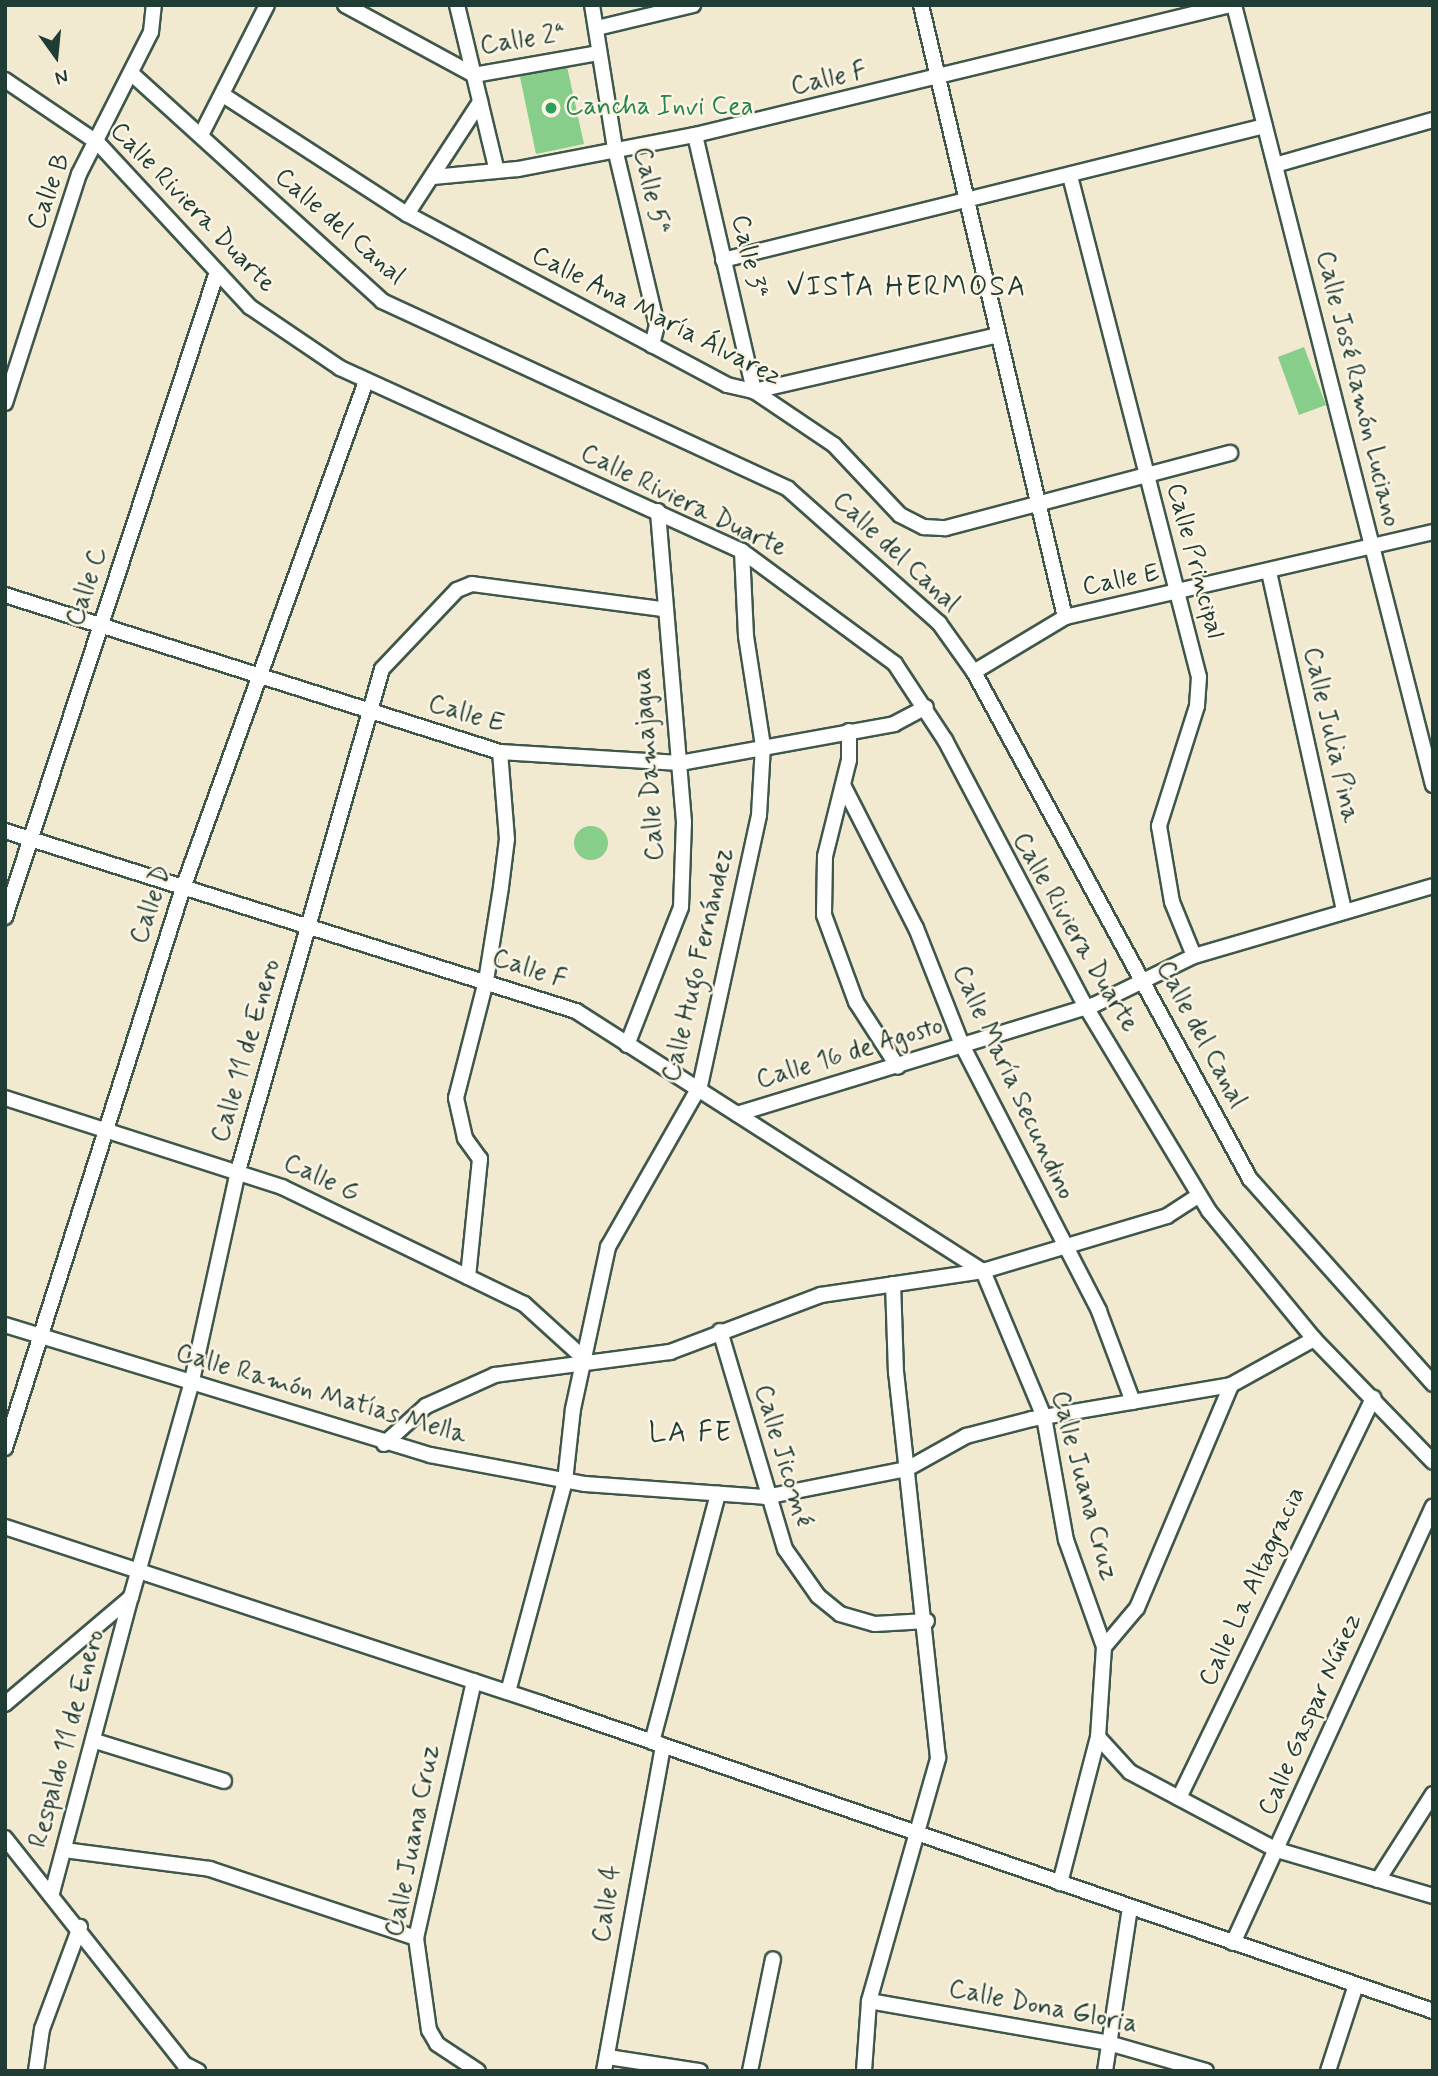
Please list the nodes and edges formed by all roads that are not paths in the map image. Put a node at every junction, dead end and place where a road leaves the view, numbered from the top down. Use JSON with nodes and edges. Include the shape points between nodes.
{"nodes":[{"id":1,"x":154,"y":5,"type":"edge"},
{"id":2,"x":267,"y":5,"type":"edge"},
{"id":3,"x":345,"y":5,"type":"edge"},
{"id":4,"x":457,"y":5,"type":"edge"},
{"id":5,"x":592,"y":5,"type":"edge"},
{"id":6,"x":693,"y":5,"type":"edge"},
{"id":7,"x":921,"y":5,"type":"edge"},
{"id":8,"x":1232,"y":5,"type":"edge"},
{"id":9,"x":597,"y":28,"type":"junction"},
{"id":10,"x":599,"y":53,"type":"junction"},
{"id":11,"x":132,"y":74,"type":"junction"},
{"id":12,"x":474,"y":75,"type":"junction"},
{"id":13,"x":5,"y":80,"type":"edge"},
{"id":14,"x":941,"y":80,"type":"junction"},
{"id":15,"x":223,"y":95,"type":"junction"},
{"id":16,"x":480,"y":102,"type":"junction"},
{"id":17,"x":1433,"y":120,"type":"edge"},
{"id":18,"x":1265,"y":126,"type":"junction"},
{"id":19,"x":201,"y":135,"type":"junction"},
{"id":20,"x":695,"y":135,"type":"junction"},
{"id":21,"x":97,"y":143,"type":"junction"},
{"id":22,"x":615,"y":149,"type":"junction"},
{"id":23,"x":1275,"y":165,"type":"junction"},
{"id":24,"x":496,"y":168,"type":"junction"},
{"id":25,"x":1070,"y":176,"type":"junction"},
{"id":26,"x":433,"y":177,"type":"junction"},
{"id":27,"x":970,"y":201,"type":"junction"},
{"id":28,"x":407,"y":214,"type":"junction"},
{"id":29,"x":723,"y":260,"type":"junction"},
{"id":30,"x":217,"y":272,"type":"junction"},
{"id":31,"x":998,"y":335,"type":"junction"},
{"id":32,"x":652,"y":345,"type":"junction"},
{"id":33,"x":365,"y":384,"type":"junction"},
{"id":34,"x":754,"y":391,"type":"junction"},
{"id":35,"x":5,"y":403,"type":"edge"},
{"id":36,"x":1230,"y":453,"type":"dead end"},
{"id":37,"x":1145,"y":475,"type":"junction"},
{"id":38,"x":1036,"y":500,"type":"junction"},
{"id":39,"x":658,"y":511,"type":"junction"},
{"id":40,"x":1433,"y":532,"type":"edge"},
{"id":41,"x":742,"y":551,"type":"junction"},
{"id":42,"x":1372,"y":551,"type":"junction"},
{"id":43,"x":1269,"y":572,"type":"junction"},
{"id":44,"x":1180,"y":594,"type":"junction"},
{"id":45,"x":5,"y":595,"type":"edge"},
{"id":46,"x":663,"y":609,"type":"junction"},
{"id":47,"x":1065,"y":617,"type":"junction"},
{"id":48,"x":101,"y":626,"type":"junction"},
{"id":49,"x":256,"y":672,"type":"junction"},
{"id":50,"x":974,"y":672,"type":"junction"},
{"id":51,"x":926,"y":707,"type":"junction"},
{"id":52,"x":373,"y":713,"type":"junction"},
{"id":53,"x":849,"y":731,"type":"junction"},
{"id":54,"x":763,"y":746,"type":"junction"},
{"id":55,"x":500,"y":752,"type":"junction"},
{"id":56,"x":1428,"y":754,"type":"edge"},
{"id":57,"x":680,"y":763,"type":"junction"},
{"id":58,"x":843,"y":785,"type":"junction"},
{"id":59,"x":1433,"y":785,"type":"edge"},
{"id":60,"x":5,"y":831,"type":"edge"},
{"id":61,"x":31,"y":839,"type":"junction"},
{"id":62,"x":1433,"y":886,"type":"edge"},
{"id":63,"x":183,"y":888,"type":"junction"},
{"id":64,"x":1344,"y":910,"type":"junction"},
{"id":65,"x":5,"y":917,"type":"edge"},
{"id":66,"x":309,"y":926,"type":"junction"},
{"id":67,"x":1194,"y":956,"type":"junction"},
{"id":68,"x":486,"y":981,"type":"junction"},
{"id":69,"x":1139,"y":982,"type":"junction"},
{"id":70,"x":1090,"y":1006,"type":"junction"},
{"id":71,"x":627,"y":1045,"type":"junction"},
{"id":72,"x":962,"y":1045,"type":"junction"},
{"id":73,"x":898,"y":1067,"type":"junction"},
{"id":74,"x":700,"y":1086,"type":"junction"},
{"id":75,"x":5,"y":1098,"type":"edge"},
{"id":76,"x":737,"y":1114,"type":"junction"},
{"id":77,"x":105,"y":1129,"type":"junction"},
{"id":78,"x":238,"y":1171,"type":"junction"},
{"id":79,"x":1199,"y":1195,"type":"junction"},
{"id":80,"x":1060,"y":1247,"type":"junction"},
{"id":81,"x":983,"y":1271,"type":"junction"},
{"id":82,"x":468,"y":1277,"type":"junction"},
{"id":83,"x":893,"y":1284,"type":"junction"},
{"id":84,"x":5,"y":1325,"type":"edge"},
{"id":85,"x":720,"y":1331,"type":"junction"},
{"id":86,"x":38,"y":1336,"type":"junction"},
{"id":87,"x":1314,"y":1339,"type":"junction"},
{"id":88,"x":588,"y":1362,"type":"junction"},
{"id":89,"x":1433,"y":1384,"type":"edge"},
{"id":90,"x":191,"y":1385,"type":"junction"},
{"id":91,"x":1231,"y":1385,"type":"junction"},
{"id":92,"x":1373,"y":1398,"type":"junction"},
{"id":93,"x":1133,"y":1402,"type":"junction"},
{"id":94,"x":1044,"y":1417,"type":"junction"},
{"id":95,"x":384,"y":1444,"type":"junction"},
{"id":96,"x":5,"y":1448,"type":"edge"},
{"id":97,"x":1433,"y":1462,"type":"edge"},
{"id":98,"x":906,"y":1469,"type":"junction"},
{"id":99,"x":565,"y":1481,"type":"junction"},
{"id":100,"x":718,"y":1494,"type":"junction"},
{"id":101,"x":765,"y":1497,"type":"junction"},
{"id":102,"x":1433,"y":1507,"type":"edge"},
{"id":103,"x":5,"y":1527,"type":"edge"},
{"id":104,"x":138,"y":1571,"type":"junction"},
{"id":105,"x":131,"y":1597,"type":"junction"},
{"id":106,"x":927,"y":1621,"type":"junction"},
{"id":107,"x":1104,"y":1647,"type":"junction"},
{"id":108,"x":474,"y":1681,"type":"junction"},
{"id":109,"x":508,"y":1692,"type":"junction"},
{"id":110,"x":5,"y":1704,"type":"edge"},
{"id":111,"x":1098,"y":1737,"type":"junction"},
{"id":112,"x":94,"y":1741,"type":"junction"},
{"id":113,"x":658,"y":1744,"type":"junction"},
{"id":114,"x":224,"y":1782,"type":"dead end"},
{"id":115,"x":1433,"y":1794,"type":"edge"},
{"id":116,"x":1179,"y":1798,"type":"junction"},
{"id":117,"x":917,"y":1833,"type":"junction"},
{"id":118,"x":5,"y":1838,"type":"edge"},
{"id":119,"x":64,"y":1850,"type":"junction"},
{"id":120,"x":1277,"y":1850,"type":"junction"},
{"id":121,"x":1378,"y":1880,"type":"junction"},
{"id":122,"x":1060,"y":1883,"type":"junction"},
{"id":123,"x":52,"y":1893,"type":"junction"},
{"id":124,"x":1433,"y":1896,"type":"edge"},
{"id":125,"x":1130,"y":1907,"type":"junction"},
{"id":126,"x":80,"y":1927,"type":"junction"},
{"id":127,"x":416,"y":1938,"type":"junction"},
{"id":128,"x":1233,"y":1943,"type":"junction"},
{"id":129,"x":774,"y":1959,"type":"dead end"},
{"id":130,"x":1356,"y":1985,"type":"junction"},
{"id":131,"x":869,"y":2001,"type":"junction"},
{"id":132,"x":1433,"y":2011,"type":"edge"},
{"id":133,"x":1105,"y":2042,"type":"junction"},
{"id":134,"x":606,"y":2064,"type":"edge"},
{"id":135,"x":180,"y":2067,"type":"edge"},
{"id":136,"x":36,"y":2071,"type":"edge"},
{"id":137,"x":198,"y":2071,"type":"edge"},
{"id":138,"x":478,"y":2071,"type":"edge"},
{"id":139,"x":700,"y":2071,"type":"edge"},
{"id":140,"x":750,"y":2071,"type":"edge"},
{"id":141,"x":864,"y":2071,"type":"edge"},
{"id":142,"x":1105,"y":2071,"type":"edge"},
{"id":143,"x":1206,"y":2071,"type":"edge"},
{"id":144,"x":1328,"y":2071,"type":"edge"}],
"edges":[{"from":1,"to":11,"type":"street","name":"Calle B","via":[[151,32]]},
{"from":2,"to":15,"type":"street"},
{"from":3,"to":12,"type":"street","name":"Calle 2ª"},
{"from":4,"to":12,"type":"street"},
{"from":5,"to":9,"type":"street","name":"Calle 5ª"},
{"from":6,"to":9,"type":"street"},
{"from":7,"to":14,"type":"street"},
{"from":8,"to":14,"type":"street","name":"Calle F"},
{"from":8,"to":18,"type":"street","name":"Calle José Ramón Luciano"},
{"from":9,"to":10,"type":"street","name":"Calle 5ª"},
{"from":10,"to":12,"type":"street","name":"Calle 2ª"},
{"from":10,"to":22,"type":"street","name":"Calle 5ª"},
{"from":11,"to":19,"type":"street","name":"Calle del Canal"},
{"from":11,"to":21,"type":"street","name":"Calle B"},
{"from":12,"to":16,"type":"street"},
{"from":13,"to":21,"type":"street","name":"Calle Riviera Duarte"},
{"from":14,"to":20,"type":"street","name":"Calle F"},
{"from":14,"to":27,"type":"street"},
{"from":15,"to":19,"type":"street"},
{"from":15,"to":28,"type":"street","name":"Calle Ana María Álvarez"},
{"from":16,"to":24,"type":"street"},
{"from":16,"to":26,"type":"street"},
{"from":17,"to":23,"type":"street"},
{"from":18,"to":23,"type":"street","name":"Calle José Ramón Luciano"},
{"from":18,"to":25,"type":"street"},
{"from":19,"to":50,"type":"street","name":"Calle del Canal","via":[[382,301],[788,489],[939,623]]},
{"from":20,"to":22,"type":"street","name":"Calle F"},
{"from":20,"to":29,"type":"street","name":"Calle 3ª"},
{"from":21,"to":30,"type":"street","name":"Calle Riviera Duarte"},
{"from":21,"to":35,"type":"street","name":"Calle B","via":[[79,174]]},
{"from":22,"to":24,"type":"street","name":"Calle F"},
{"from":22,"to":32,"type":"street","name":"Calle 5ª","via":[[657,324]]},
{"from":23,"to":42,"type":"street","name":"Calle José Ramón Luciano"},
{"from":24,"to":26,"type":"street","name":"Calle F"},
{"from":25,"to":27,"type":"street"},
{"from":25,"to":37,"type":"street","name":"Calle Principal"},
{"from":26,"to":28,"type":"street"},
{"from":27,"to":29,"type":"street"},
{"from":27,"to":31,"type":"street"},
{"from":28,"to":32,"type":"street","name":"Calle Ana María Álvarez"},
{"from":29,"to":34,"type":"street","name":"Calle 3ª"},
{"from":30,"to":33,"type":"street","name":"Calle Riviera Duarte","via":[[250,307]]},
{"from":30,"to":48,"type":"street","name":"Calle C"},
{"from":31,"to":34,"type":"street"},
{"from":31,"to":38,"type":"street"},
{"from":32,"to":34,"type":"street","name":"Calle Ana María Álvarez","via":[[727,385]]},
{"from":33,"to":39,"type":"street","name":"Calle Riviera Duarte"},
{"from":33,"to":49,"type":"street","name":"Calle D"},
{"from":34,"to":38,"type":"street","name":"Calle Ana María Álvarez","via":[[834,445],[900,515],[924,527],[946,528]]},
{"from":36,"to":37,"type":"street","name":"Calle Ana María Álvarez"},
{"from":37,"to":38,"type":"street","name":"Calle Ana María Álvarez"},
{"from":37,"to":44,"type":"street","name":"Calle Principal"},
{"from":38,"to":47,"type":"street"},
{"from":39,"to":41,"type":"street","name":"Calle Riviera Duarte"},
{"from":39,"to":46,"type":"street","name":"Calle Damajagua"},
{"from":40,"to":42,"type":"street","name":"Calle E"},
{"from":41,"to":51,"type":"street","name":"Calle Riviera Duarte","via":[[876,648]]},
{"from":41,"to":54,"type":"street","name":"Calle Hugo Fernández","via":[[746,636]]},
{"from":42,"to":43,"type":"street","name":"Calle E"},
{"from":42,"to":56,"type":"street","name":"Calle José Ramón Luciano"},
{"from":43,"to":44,"type":"street","name":"Calle E"},
{"from":43,"to":64,"type":"street","name":"Calle Julia Pina"},
{"from":44,"to":47,"type":"street","name":"Calle E"},
{"from":44,"to":67,"type":"street","name":"Calle Principal","via":[[1199,677],[1197,706],[1159,825],[1172,901]]},
{"from":45,"to":48,"type":"street","name":"Calle E"},
{"from":46,"to":52,"type":"street","name":"Calle 11 de Enero","via":[[471,584],[457,590],[382,668]]},
{"from":46,"to":57,"type":"street","name":"Calle Damajagua"},
{"from":47,"to":50,"type":"street","name":"Calle E"},
{"from":48,"to":49,"type":"street","name":"Calle E"},
{"from":48,"to":61,"type":"street","name":"Calle C"},
{"from":49,"to":52,"type":"street","name":"Calle E"},
{"from":49,"to":63,"type":"street","name":"Calle D"},
{"from":50,"to":69,"type":"street","name":"Calle del Canal"},
{"from":51,"to":53,"type":"street","name":"Calle E","via":[[894,724]]},
{"from":51,"to":70,"type":"street","name":"Calle Riviera Duarte"},
{"from":52,"to":55,"type":"street","name":"Calle E"},
{"from":52,"to":66,"type":"street","name":"Calle 11 de Enero"},
{"from":53,"to":54,"type":"street","name":"Calle E"},
{"from":53,"to":58,"type":"street"},
{"from":54,"to":57,"type":"street","name":"Calle E"},
{"from":54,"to":74,"type":"street","name":"Calle Hugo Fernández","via":[[759,815]]},
{"from":55,"to":57,"type":"street","name":"Calle E"},
{"from":55,"to":68,"type":"street","via":[[507,839]]},
{"from":56,"to":59,"type":"street","name":"Calle José Ramón Luciano"},
{"from":57,"to":71,"type":"street","name":"Calle Damajagua","via":[[681,907]]},
{"from":58,"to":72,"type":"street","name":"Calle María Secundino","via":[[916,929]]},
{"from":58,"to":73,"type":"street","via":[[825,856],[824,915],[856,1002]]},
{"from":60,"to":61,"type":"street","name":"Calle F"},
{"from":61,"to":63,"type":"street","name":"Calle F"},
{"from":61,"to":65,"type":"street","name":"Calle C"},
{"from":62,"to":64,"type":"street","name":"Calle 16 de Agosto"},
{"from":63,"to":66,"type":"street","name":"Calle F"},
{"from":63,"to":77,"type":"street","name":"Calle D"},
{"from":64,"to":67,"type":"street","name":"Calle 16 de Agosto"},
{"from":66,"to":68,"type":"street","name":"Calle F"},
{"from":66,"to":78,"type":"street","name":"Calle 11 de Enero"},
{"from":67,"to":69,"type":"street","name":"Calle 16 de Agosto"},
{"from":68,"to":71,"type":"street","name":"Calle F","via":[[576,1011]]},
{"from":68,"to":82,"type":"street","via":[[456,1098],[465,1138],[480,1158]]},
{"from":69,"to":70,"type":"street","name":"Calle 16 de Agosto"},
{"from":69,"to":89,"type":"street","name":"Calle del Canal","via":[[1250,1179]]},
{"from":70,"to":72,"type":"street","name":"Calle 16 de Agosto"},
{"from":70,"to":79,"type":"street","name":"Calle Riviera Duarte"},
{"from":71,"to":74,"type":"street","name":"Calle F"},
{"from":72,"to":73,"type":"street","name":"Calle 16 de Agosto"},
{"from":72,"to":80,"type":"street","name":"Calle María Secundino"},
{"from":73,"to":76,"type":"street","name":"Calle 16 de Agosto"},
{"from":74,"to":76,"type":"street","name":"Calle F"},
{"from":74,"to":88,"type":"street","name":"Calle Hugo Fernández","via":[[608,1247]]},
{"from":75,"to":77,"type":"street","name":"Calle G"},
{"from":76,"to":81,"type":"street","name":"Calle F"},
{"from":77,"to":78,"type":"street","name":"Calle G"},
{"from":77,"to":86,"type":"street","name":"Calle D"},
{"from":78,"to":82,"type":"street","name":"Calle G"},
{"from":78,"to":90,"type":"street","name":"Calle 11 de Enero"},
{"from":79,"to":80,"type":"street","via":[[1167,1216]]},
{"from":79,"to":87,"type":"street","name":"Calle Riviera Duarte"},
{"from":80,"to":81,"type":"street"},
{"from":80,"to":93,"type":"street","name":"Calle María Secundino","via":[[1099,1311]]},
{"from":81,"to":83,"type":"street"},
{"from":81,"to":94,"type":"street","name":"Calle Juana Cruz"},
{"from":82,"to":88,"type":"street","name":"Calle G","via":[[524,1304]]},
{"from":83,"to":85,"type":"street","via":[[821,1295]]},
{"from":83,"to":98,"type":"street"},
{"from":84,"to":86,"type":"street","name":"Calle Ramón Matías Mella"},
{"from":85,"to":88,"type":"street","via":[[670,1352]]},
{"from":85,"to":101,"type":"street","name":"Calle Jicomé"},
{"from":86,"to":90,"type":"street","name":"Calle Ramón Matías Mella"},
{"from":86,"to":96,"type":"street","name":"Calle D"},
{"from":87,"to":91,"type":"street","name":"Calle Ramón Matías Mella"},
{"from":87,"to":92,"type":"street","name":"Calle Riviera Duarte"},
{"from":88,"to":95,"type":"street","via":[[495,1375],[426,1406]]},
{"from":88,"to":99,"type":"street","name":"Calle Hugo Fernández","via":[[573,1409]]},
{"from":90,"to":95,"type":"street","name":"Calle Ramón Matías Mella"},
{"from":90,"to":104,"type":"street","name":"Calle 11 de Enero"},
{"from":91,"to":93,"type":"street","name":"Calle Ramón Matías Mella"},
{"from":91,"to":107,"type":"street","via":[[1137,1608]]},
{"from":92,"to":97,"type":"street","name":"Calle Riviera Duarte"},
{"from":92,"to":116,"type":"street","name":"Calle La Altagracia"},
{"from":93,"to":94,"type":"street","name":"Calle Ramón Matías Mella"},
{"from":94,"to":98,"type":"street","name":"Calle Ramón Matías Mella","via":[[966,1436]]},
{"from":94,"to":107,"type":"street","name":"Calle Juana Cruz","via":[[1066,1540]]},
{"from":95,"to":99,"type":"street","name":"Calle Ramón Matías Mella"},
{"from":98,"to":101,"type":"street","name":"Calle Ramón Matías Mella"},
{"from":98,"to":106,"type":"street"},
{"from":99,"to":100,"type":"street","name":"Calle Ramón Matías Mella"},
{"from":99,"to":109,"type":"street","name":"Calle Hugo Fernández"},
{"from":100,"to":101,"type":"street","name":"Calle Ramón Matías Mella"},
{"from":100,"to":113,"type":"street","name":"Calle 4"},
{"from":101,"to":106,"type":"street","name":"Calle Jicomé","via":[[785,1549],[818,1596],[840,1614],[875,1624]]},
{"from":102,"to":120,"type":"street","name":"Calle Gaspar Núñez"},
{"from":103,"to":104,"type":"street"},
{"from":104,"to":105,"type":"street","name":"Calle 11 de Enero"},
{"from":104,"to":108,"type":"street"},
{"from":105,"to":110,"type":"street"},
{"from":105,"to":112,"type":"street","name":"Respaldo 11 de Enero"},
{"from":106,"to":117,"type":"street","via":[[938,1758]]},
{"from":107,"to":111,"type":"street","name":"Calle Juana Cruz"},
{"from":108,"to":109,"type":"street"},
{"from":108,"to":127,"type":"street","name":"Calle Juana Cruz"},
{"from":109,"to":113,"type":"street"},
{"from":111,"to":116,"type":"street","via":[[1130,1772]]},
{"from":111,"to":122,"type":"street","name":"Calle Juana Cruz"},
{"from":112,"to":114,"type":"street"},
{"from":112,"to":119,"type":"street","name":"Respaldo 11 de Enero"},
{"from":113,"to":117,"type":"street"},
{"from":113,"to":134,"type":"street","name":"Calle 4"},
{"from":115,"to":121,"type":"street"},
{"from":116,"to":120,"type":"street"},
{"from":117,"to":122,"type":"street"},
{"from":117,"to":131,"type":"street"},
{"from":118,"to":123,"type":"street"},
{"from":119,"to":123,"type":"street","name":"Respaldo 11 de Enero"},
{"from":119,"to":127,"type":"street","via":[[210,1869]]},
{"from":120,"to":121,"type":"street"},
{"from":120,"to":128,"type":"street","name":"Calle Gaspar Núñez"},
{"from":121,"to":124,"type":"street"},
{"from":122,"to":125,"type":"street"},
{"from":123,"to":126,"type":"street"},
{"from":125,"to":128,"type":"street"},
{"from":125,"to":133,"type":"street"},
{"from":126,"to":135,"type":"street"},
{"from":126,"to":136,"type":"street","via":[[42,2029]]},
{"from":127,"to":138,"type":"street","name":"Calle Juana Cruz","via":[[429,2030],[437,2044]]},
{"from":128,"to":130,"type":"street"},
{"from":129,"to":140,"type":"street"},
{"from":130,"to":132,"type":"street"},
{"from":130,"to":144,"type":"street"},
{"from":131,"to":133,"type":"street","name":"Calle Dona Gloria"},
{"from":131,"to":141,"type":"street"},
{"from":133,"to":142,"type":"street"},
{"from":133,"to":143,"type":"street","name":"Calle Dona Gloria"},
{"from":134,"to":139,"type":"street"},
{"from":135,"to":137,"type":"street"}]}
